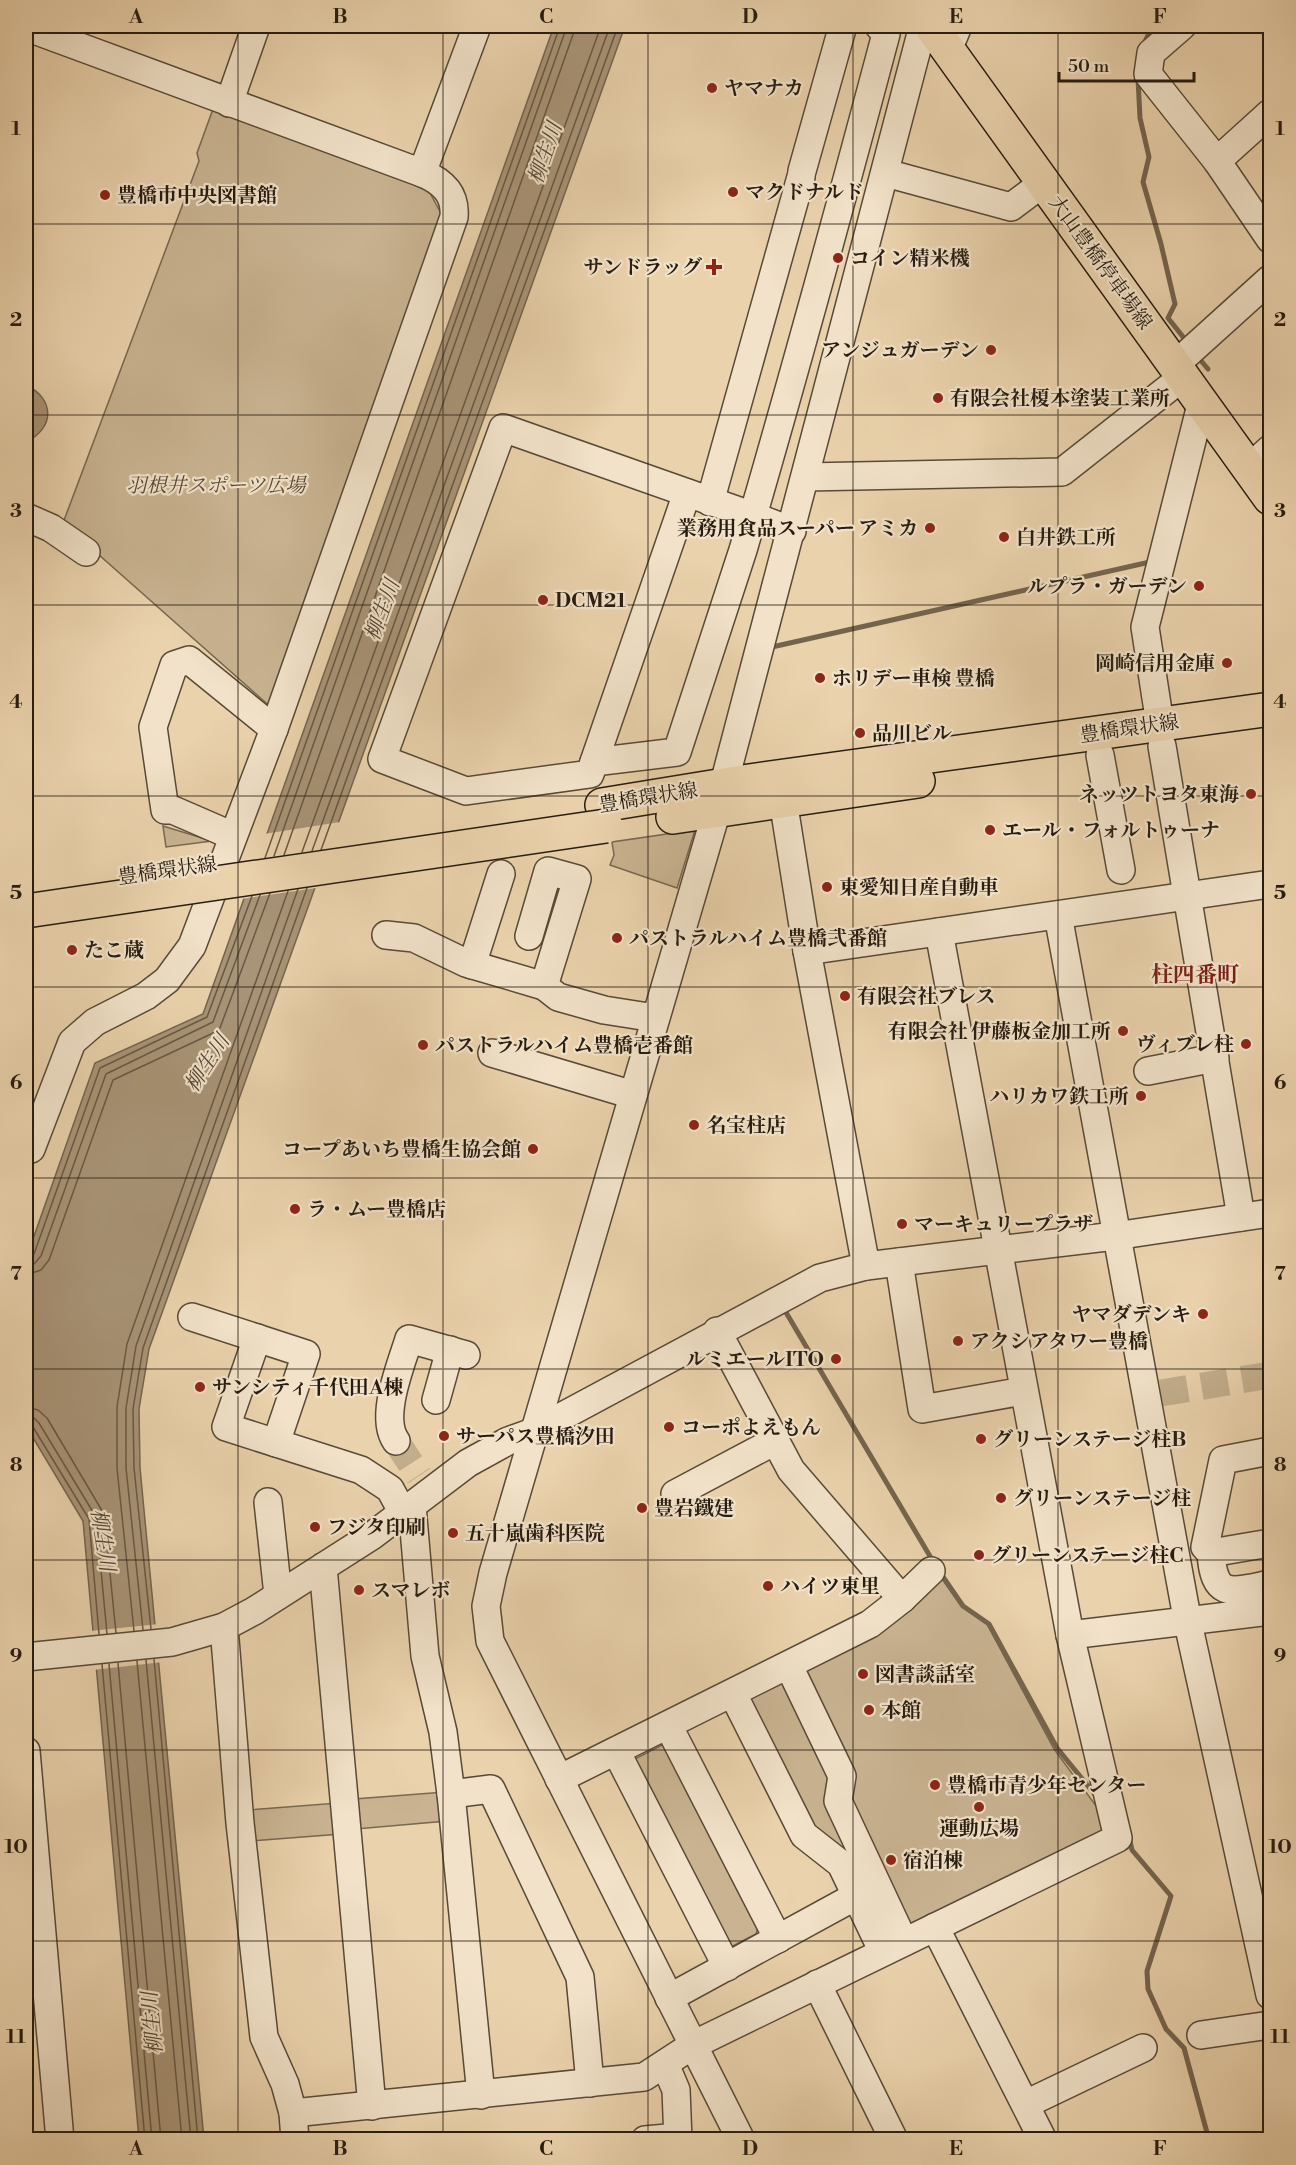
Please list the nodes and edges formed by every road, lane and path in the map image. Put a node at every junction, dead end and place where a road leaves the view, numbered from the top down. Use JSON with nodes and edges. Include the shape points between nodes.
{"nodes":[{"id":1,"x":256,"y":26,"type":"edge"},
{"id":2,"x":477,"y":26,"type":"edge"},
{"id":3,"x":879,"y":26,"type":"edge"},
{"id":4,"x":923,"y":26,"type":"edge"},
{"id":5,"x":1182,"y":26,"type":"edge"},
{"id":6,"x":26,"y":27,"type":"edge"},
{"id":7,"x":842,"y":29,"type":"dead end"},
{"id":8,"x":946,"y":34,"type":"edge"},
{"id":9,"x":229,"y":103,"type":"junction"},
{"id":10,"x":1270,"y":113,"type":"edge"},
{"id":11,"x":1217,"y":161,"type":"junction"},
{"id":12,"x":422,"y":173,"type":"junction"},
{"id":13,"x":886,"y":173,"type":"junction"},
{"id":14,"x":1043,"y":183,"type":"junction"},
{"id":15,"x":1270,"y":239,"type":"edge"},
{"id":16,"x":1270,"y":279,"type":"edge"},
{"id":17,"x":1188,"y":380,"type":"junction"},
{"id":18,"x":1260,"y":458,"type":"edge"},
{"id":19,"x":806,"y":477,"type":"junction"},
{"id":20,"x":699,"y":498,"type":"junction"},
{"id":21,"x":1270,"y":498,"type":"edge"},
{"id":22,"x":753,"y":516,"type":"junction"},
{"id":23,"x":26,"y":517,"type":"edge"},
{"id":24,"x":792,"y":531,"type":"junction"},
{"id":25,"x":86,"y":552,"type":"dead end"},
{"id":26,"x":1270,"y":709,"type":"edge"},
{"id":27,"x":274,"y":729,"type":"junction"},
{"id":28,"x":1270,"y":729,"type":"edge"},
{"id":29,"x":1161,"y":735,"type":"junction"},
{"id":30,"x":1100,"y":755,"type":"junction"},
{"id":31,"x":594,"y":762,"type":"junction"},
{"id":32,"x":720,"y":797,"type":"junction"},
{"id":33,"x":783,"y":800,"type":"junction"},
{"id":34,"x":604,"y":816,"type":"junction"},
{"id":35,"x":233,"y":836,"type":"junction"},
{"id":36,"x":1121,"y":870,"type":"dead end"},
{"id":37,"x":501,"y":874,"type":"dead end"},
{"id":38,"x":1270,"y":884,"type":"edge"},
{"id":39,"x":26,"y":891,"type":"edge"},
{"id":40,"x":1188,"y":897,"type":"junction"},
{"id":41,"x":26,"y":911,"type":"edge"},
{"id":42,"x":1058,"y":915,"type":"junction"},
{"id":43,"x":939,"y":932,"type":"junction"},
{"id":44,"x":386,"y":935,"type":"dead end"},
{"id":45,"x":529,"y":936,"type":"dead end"},
{"id":46,"x":807,"y":951,"type":"junction"},
{"id":47,"x":472,"y":965,"type":"junction"},
{"id":48,"x":544,"y":986,"type":"junction"},
{"id":49,"x":656,"y":1018,"type":"junction"},
{"id":50,"x":492,"y":1053,"type":"dead end"},
{"id":51,"x":1215,"y":1058,"type":"junction"},
{"id":52,"x":1148,"y":1071,"type":"dead end"},
{"id":53,"x":633,"y":1095,"type":"junction"},
{"id":54,"x":27,"y":1151,"type":"edge"},
{"id":55,"x":1270,"y":1213,"type":"edge"},
{"id":56,"x":1241,"y":1217,"type":"junction"},
{"id":57,"x":1115,"y":1236,"type":"junction"},
{"id":58,"x":998,"y":1251,"type":"junction"},
{"id":59,"x":899,"y":1262,"type":"junction"},
{"id":60,"x":866,"y":1266,"type":"junction"},
{"id":61,"x":192,"y":1317,"type":"dead end"},
{"id":62,"x":717,"y":1331,"type":"junction"},
{"id":63,"x":257,"y":1338,"type":"junction"},
{"id":64,"x":1023,"y":1391,"type":"junction"},
{"id":65,"x":435,"y":1400,"type":"dead end"},
{"id":66,"x":533,"y":1432,"type":"junction"},
{"id":67,"x":396,"y":1441,"type":"tunnel mouth"},
{"id":68,"x":776,"y":1441,"type":"junction"},
{"id":69,"x":276,"y":1443,"type":"junction"},
{"id":70,"x":1270,"y":1451,"type":"edge"},
{"id":71,"x":675,"y":1494,"type":"dead end"},
{"id":72,"x":416,"y":1497,"type":"junction"},
{"id":73,"x":268,"y":1502,"type":"dead end"},
{"id":74,"x":1270,"y":1543,"type":"edge"},
{"id":75,"x":1211,"y":1552,"type":"junction"},
{"id":76,"x":323,"y":1567,"type":"junction"},
{"id":77,"x":931,"y":1571,"type":"dead end"},
{"id":78,"x":1270,"y":1584,"type":"edge"},
{"id":79,"x":278,"y":1595,"type":"junction"},
{"id":80,"x":902,"y":1599,"type":"junction"},
{"id":81,"x":1270,"y":1611,"type":"edge"},
{"id":82,"x":1188,"y":1623,"type":"junction"},
{"id":83,"x":224,"y":1627,"type":"junction"},
{"id":84,"x":1070,"y":1635,"type":"junction"},
{"id":85,"x":26,"y":1658,"type":"edge"},
{"id":86,"x":789,"y":1666,"type":"junction"},
{"id":87,"x":734,"y":1694,"type":"junction"},
{"id":88,"x":668,"y":1725,"type":"junction"},
{"id":89,"x":26,"y":1751,"type":"edge"},
{"id":90,"x":616,"y":1751,"type":"junction"},
{"id":91,"x":559,"y":1779,"type":"junction"},
{"id":92,"x":451,"y":1794,"type":"junction"},
{"id":93,"x":856,"y":1896,"type":"junction"},
{"id":94,"x":935,"y":1927,"type":"junction"},
{"id":95,"x":778,"y":1939,"type":"junction"},
{"id":96,"x":894,"y":1947,"type":"junction"},
{"id":97,"x":727,"y":1967,"type":"junction"},
{"id":98,"x":35,"y":1968,"type":"edge"},
{"id":99,"x":817,"y":1984,"type":"junction"},
{"id":100,"x":1270,"y":1995,"type":"edge"},
{"id":101,"x":669,"y":1998,"type":"junction"},
{"id":102,"x":1270,"y":2025,"type":"edge"},
{"id":103,"x":1201,"y":2035,"type":"dead end"},
{"id":104,"x":693,"y":2045,"type":"junction"},
{"id":105,"x":1143,"y":2048,"type":"dead end"},
{"id":106,"x":665,"y":2064,"type":"junction"},
{"id":107,"x":590,"y":2083,"type":"junction"},
{"id":108,"x":481,"y":2095,"type":"junction"},
{"id":109,"x":1026,"y":2104,"type":"junction"},
{"id":110,"x":372,"y":2106,"type":"junction"},
{"id":111,"x":293,"y":2112,"type":"junction"},
{"id":112,"x":678,"y":2138,"type":"edge"},
{"id":113,"x":60,"y":2139,"type":"edge"},
{"id":114,"x":295,"y":2139,"type":"edge"},
{"id":115,"x":645,"y":2139,"type":"edge"},
{"id":116,"x":741,"y":2139,"type":"edge"},
{"id":117,"x":894,"y":2139,"type":"edge"},
{"id":118,"x":1043,"y":2139,"type":"edge"}],
"edges":[{"from":1,"to":9,"type":"street"},
{"from":2,"to":12,"type":"street"},
{"from":3,"to":22,"type":"street","via":[[886,34]]},
{"from":4,"to":13,"type":"street"},
{"from":5,"to":11,"type":"street","via":[[1151,53],[1148,74]]},
{"from":6,"to":9,"type":"street"},
{"from":7,"to":20,"type":"street","via":[[802,174]]},
{"from":8,"to":14,"type":"main road","name":"大山豊橋停車場線"},
{"from":9,"to":12,"type":"street"},
{"from":10,"to":11,"type":"street"},
{"from":11,"to":15,"type":"street"},
{"from":12,"to":27,"type":"street","via":[[446,187],[455,206],[454,217]]},
{"from":13,"to":14,"type":"street","via":[[1011,207]]},
{"from":13,"to":19,"type":"street"},
{"from":14,"to":17,"type":"main road","name":"大山豊橋停車場線"},
{"from":16,"to":17,"type":"street"},
{"from":17,"to":18,"type":"main road","name":"大山豊橋停車場線"},
{"from":17,"to":19,"type":"street","via":[[1062,472]]},
{"from":17,"to":29,"type":"street","via":[[1145,627]]},
{"from":18,"to":21,"type":"main road","name":"大山豊橋停車場線"},
{"from":19,"to":24,"type":"street"},
{"from":20,"to":22,"type":"street"},
{"from":20,"to":31,"type":"street"},
{"from":20,"to":31,"type":"street","via":[[503,428],[382,759],[466,791],[590,774]]},
{"from":22,"to":24,"type":"street"},
{"from":22,"to":31,"type":"street","via":[[677,752]]},
{"from":23,"to":25,"type":"street","via":[[51,528]]},
{"from":24,"to":32,"type":"street"},
{"from":26,"to":29,"type":"main road","name":"豊橋環状線"},
{"from":27,"to":35,"type":"street"},
{"from":27,"to":35,"type":"street","via":[[189,660],[174,665],[153,728],[165,810]]},
{"from":28,"to":29,"type":"main road","name":"豊橋環状線"},
{"from":29,"to":30,"type":"main road","name":"豊橋環状線"},
{"from":29,"to":32,"type":"main road","name":"豊橋環状線"},
{"from":29,"to":40,"type":"street"},
{"from":30,"to":33,"type":"main road","name":"豊橋環状線"},
{"from":30,"to":36,"type":"street"},
{"from":32,"to":33,"type":"main road","name":"豊橋環状線"},
{"from":32,"to":34,"type":"main road","name":"豊橋環状線"},
{"from":32,"to":49,"type":"street"},
{"from":33,"to":46,"type":"street"},
{"from":34,"to":39,"type":"main road","name":"豊橋環状線"},
{"from":34,"to":41,"type":"main road","name":"豊橋環状線","bridge":true},
{"from":35,"to":54,"type":"street","via":[[182,963],[146,996],[95,1022],[72,1042]]},
{"from":37,"to":47,"type":"street"},
{"from":38,"to":40,"type":"street"},
{"from":40,"to":42,"type":"street"},
{"from":40,"to":51,"type":"street"},
{"from":42,"to":43,"type":"street"},
{"from":42,"to":57,"type":"street"},
{"from":43,"to":46,"type":"street"},
{"from":43,"to":58,"type":"street"},
{"from":44,"to":47,"type":"street","via":[[414,938]]},
{"from":45,"to":48,"type":"street","via":[[548,871],[577,879]]},
{"from":46,"to":60,"type":"street"},
{"from":47,"to":48,"type":"street"},
{"from":48,"to":49,"type":"street","via":[[558,997],[604,1010]]},
{"from":49,"to":53,"type":"street"},
{"from":50,"to":53,"type":"street"},
{"from":51,"to":52,"type":"street"},
{"from":51,"to":56,"type":"street"},
{"from":53,"to":66,"type":"street"},
{"from":55,"to":56,"type":"street"},
{"from":56,"to":57,"type":"street"},
{"from":57,"to":58,"type":"street"},
{"from":57,"to":82,"type":"street"},
{"from":58,"to":59,"type":"street"},
{"from":58,"to":64,"type":"street"},
{"from":59,"to":60,"type":"street"},
{"from":59,"to":64,"type":"street","via":[[922,1409]]},
{"from":60,"to":62,"type":"street","via":[[820,1278]]},
{"from":61,"to":63,"type":"street"},
{"from":62,"to":66,"type":"street"},
{"from":62,"to":68,"type":"street"},
{"from":63,"to":69,"type":"street","via":[[306,1354]]},
{"from":63,"to":69,"type":"street","via":[[226,1427]]},
{"from":64,"to":84,"type":"street"},
{"from":65,"to":67,"type":"street","via":[[458,1353],[409,1339],[391,1401],[391,1434]]},
{"from":66,"to":72,"type":"street","via":[[468,1463]]},
{"from":66,"to":91,"type":"street","via":[[486,1606],[490,1641]]},
{"from":68,"to":71,"type":"street"},
{"from":68,"to":80,"type":"street","via":[[791,1470]]},
{"from":69,"to":72,"type":"street","via":[[361,1470],[390,1489]]},
{"from":70,"to":75,"type":"street","via":[[1223,1460],[1205,1547]]},
{"from":72,"to":76,"type":"street"},
{"from":72,"to":92,"type":"street","via":[[425,1656],[443,1732]]},
{"from":73,"to":79,"type":"street"},
{"from":74,"to":75,"type":"street"},
{"from":75,"to":78,"type":"street","via":[[1212,1575],[1223,1589],[1235,1591]]},
{"from":76,"to":79,"type":"street"},
{"from":76,"to":110,"type":"street"},
{"from":77,"to":80,"type":"street"},
{"from":79,"to":83,"type":"street"},
{"from":80,"to":86,"type":"street","via":[[870,1624]]},
{"from":81,"to":82,"type":"street"},
{"from":82,"to":84,"type":"street"},
{"from":82,"to":100,"type":"street"},
{"from":83,"to":85,"type":"street","via":[[172,1642]]},
{"from":83,"to":111,"type":"street","via":[[240,1823],[264,2037]]},
{"from":84,"to":94,"type":"street","via":[[1118,1838]]},
{"from":86,"to":87,"type":"street"},
{"from":86,"to":96,"type":"street","via":[[842,1776],[838,1801]]},
{"from":87,"to":88,"type":"street"},
{"from":87,"to":93,"type":"street","via":[[804,1835],[841,1864]]},
{"from":88,"to":90,"type":"street"},
{"from":88,"to":95,"type":"street"},
{"from":89,"to":98,"type":"street"},
{"from":90,"to":91,"type":"street"},
{"from":90,"to":97,"type":"street"},
{"from":91,"to":101,"type":"street"},
{"from":92,"to":107,"type":"street","via":[[490,1789],[580,1977]]},
{"from":92,"to":108,"type":"street"},
{"from":93,"to":95,"type":"street"},
{"from":93,"to":96,"type":"street"},
{"from":94,"to":96,"type":"street"},
{"from":94,"to":109,"type":"street"},
{"from":95,"to":97,"type":"street"},
{"from":96,"to":99,"type":"street"},
{"from":97,"to":101,"type":"street"},
{"from":98,"to":113,"type":"street"},
{"from":99,"to":104,"type":"street"},
{"from":99,"to":117,"type":"street"},
{"from":101,"to":104,"type":"street"},
{"from":102,"to":103,"type":"street"},
{"from":104,"to":106,"type":"street"},
{"from":104,"to":116,"type":"street"},
{"from":105,"to":109,"type":"street"},
{"from":106,"to":107,"type":"street","via":[[644,2077]]},
{"from":106,"to":112,"type":"street","via":[[676,2090]]},
{"from":107,"to":108,"type":"street"},
{"from":108,"to":110,"type":"street"},
{"from":109,"to":118,"type":"street"},
{"from":110,"to":111,"type":"street"},
{"from":111,"to":114,"type":"street"},
{"from":112,"to":115,"type":"street"}]}
